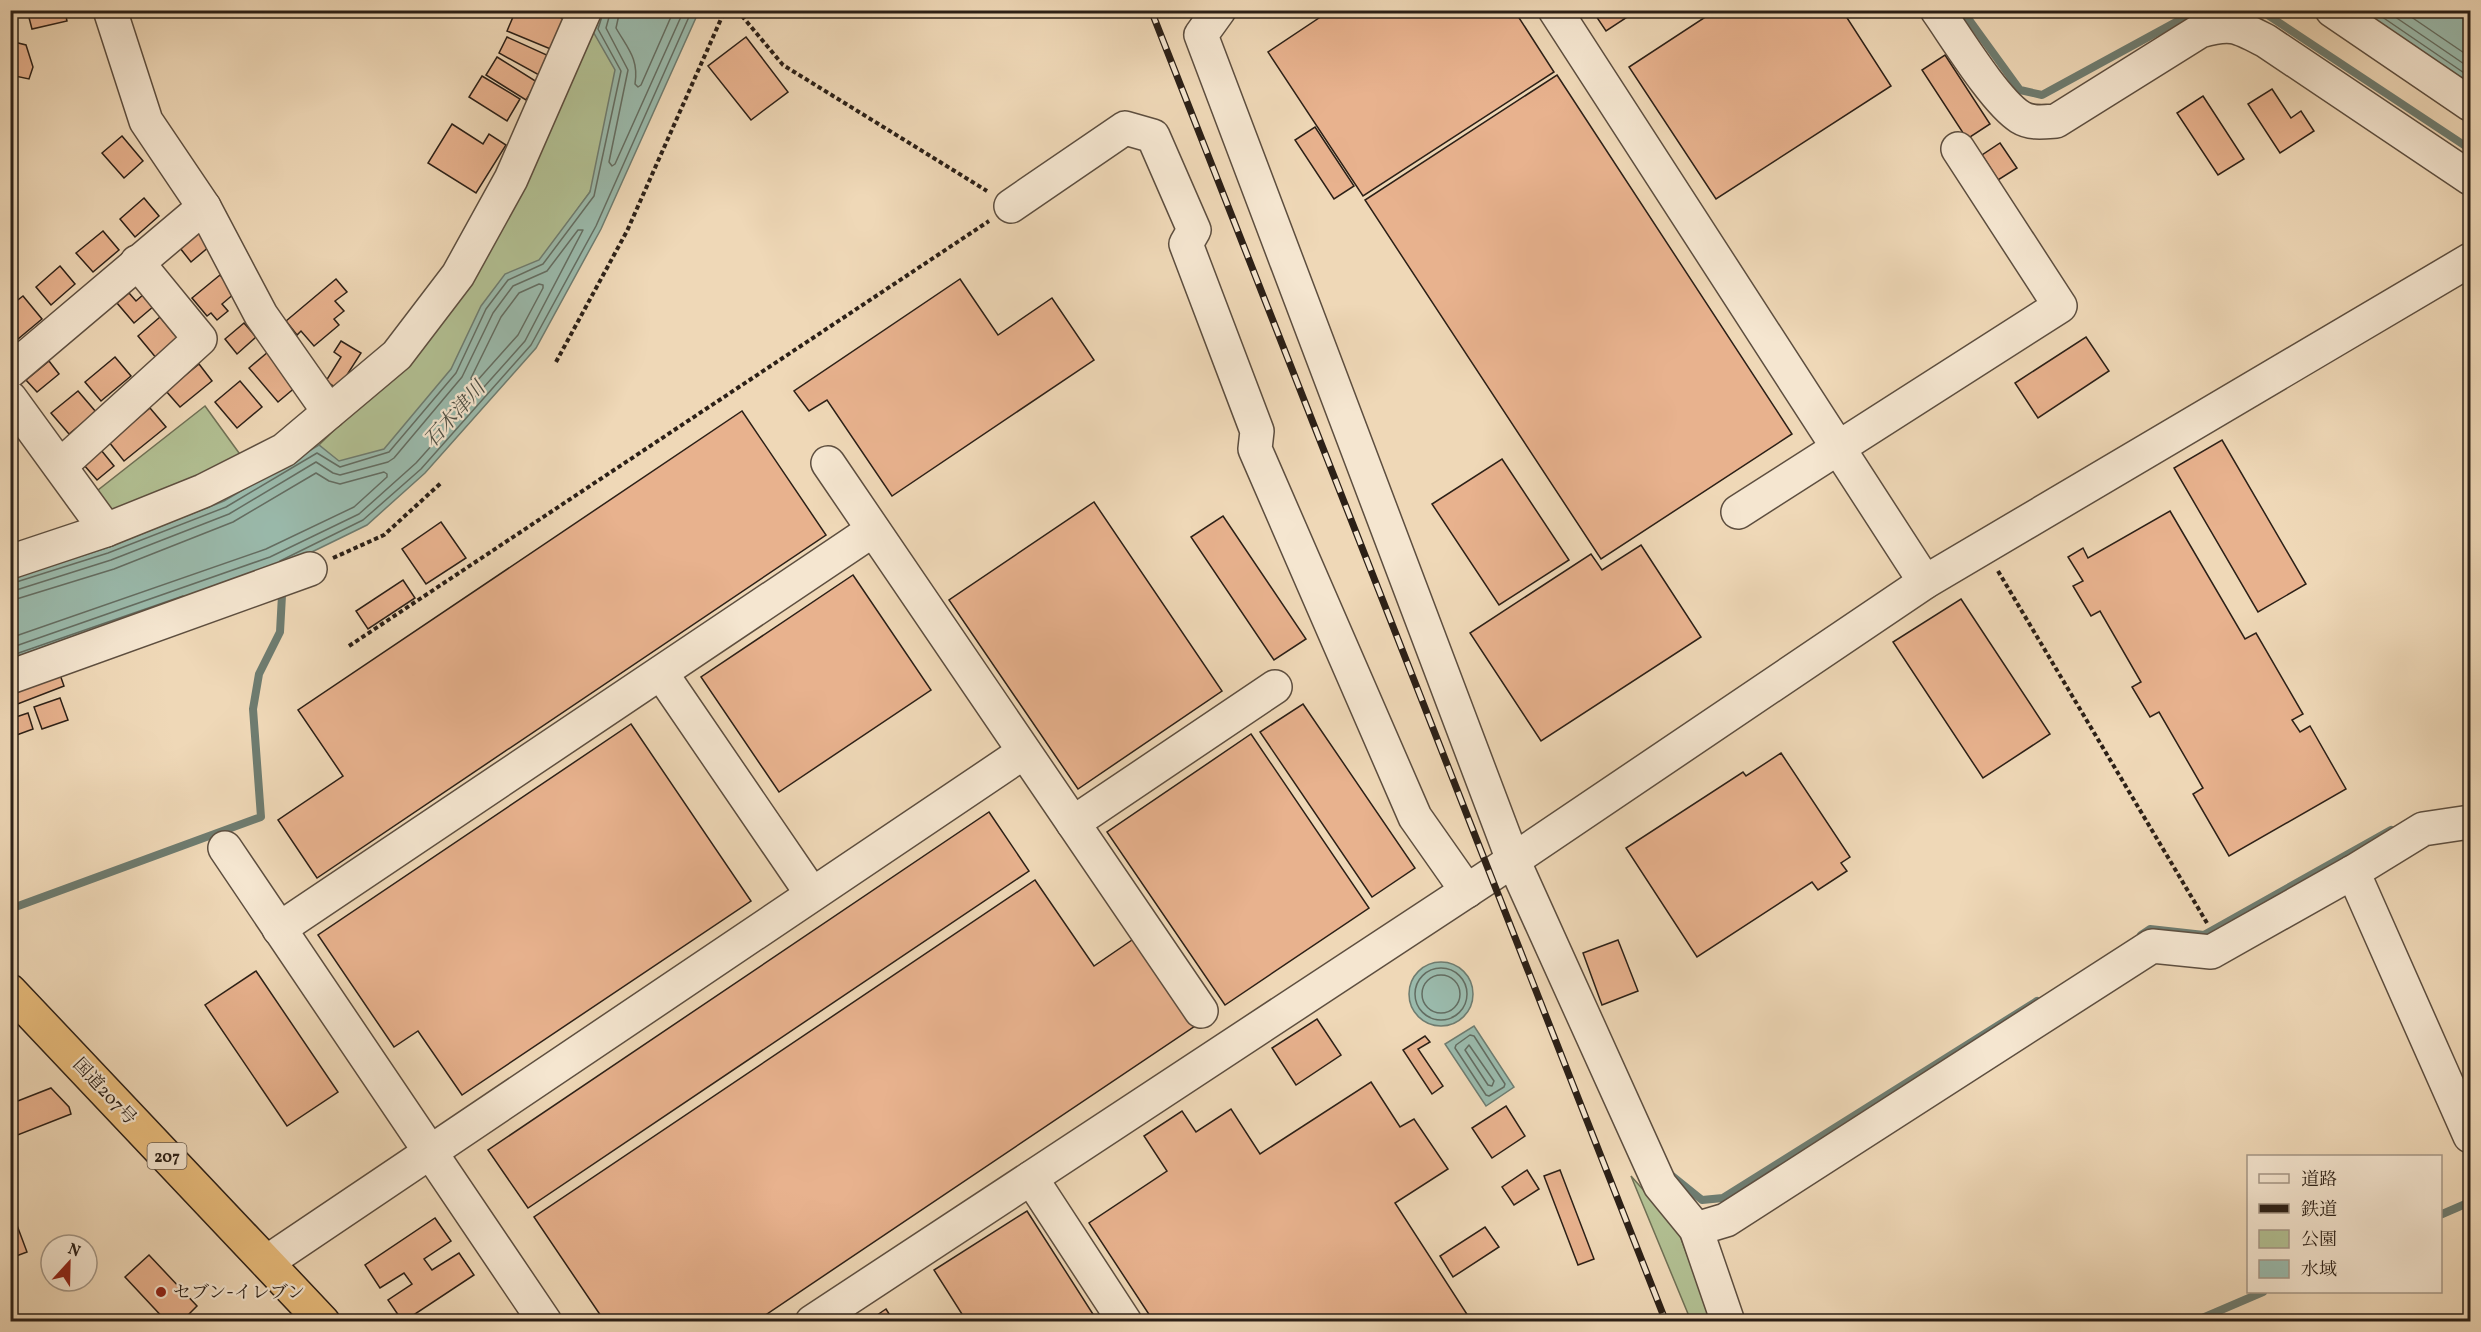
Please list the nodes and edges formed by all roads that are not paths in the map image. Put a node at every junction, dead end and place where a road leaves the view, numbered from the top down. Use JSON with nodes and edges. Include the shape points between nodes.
{"nodes":[{"id":1,"x":110,"y":10,"type":"edge"},
{"id":2,"x":585,"y":10,"type":"edge"},
{"id":3,"x":1219,"y":10,"type":"edge"},
{"id":4,"x":1555,"y":10,"type":"edge"},
{"id":5,"x":1937,"y":10,"type":"edge"},
{"id":6,"x":2332,"y":10,"type":"edge"},
{"id":7,"x":2470,"y":104,"type":"edge"},
{"id":8,"x":1958,"y":149,"type":"dead end"},
{"id":9,"x":2470,"y":178,"type":"edge"},
{"id":10,"x":1011,"y":206,"type":"road end"},
{"id":11,"x":204,"y":207,"type":"junction"},
{"id":12,"x":2470,"y":260,"type":"edge"},
{"id":13,"x":137,"y":262,"type":"junction"},
{"id":14,"x":10,"y":371,"type":"edge"},
{"id":15,"x":10,"y":398,"type":"edge"},
{"id":16,"x":329,"y":412,"type":"junction"},
{"id":17,"x":1839,"y":448,"type":"junction"},
{"id":18,"x":828,"y":463,"type":"dead end"},
{"id":19,"x":60,"y":466,"type":"junction"},
{"id":20,"x":1738,"y":512,"type":"dead end"},
{"id":21,"x":106,"y":530,"type":"junction"},
{"id":22,"x":873,"y":530,"type":"junction"},
{"id":23,"x":10,"y":562,"type":"edge"},
{"id":24,"x":310,"y":569,"type":"road end"},
{"id":25,"x":1925,"y":582,"type":"junction"},
{"id":26,"x":661,"y":673,"type":"junction"},
{"id":27,"x":10,"y":677,"type":"edge"},
{"id":28,"x":1275,"y":687,"type":"dead end"},
{"id":29,"x":1024,"y":752,"type":"junction"},
{"id":30,"x":2470,"y":822,"type":"edge"},
{"id":31,"x":1073,"y":823,"type":"junction"},
{"id":32,"x":225,"y":848,"type":"dead end"},
{"id":33,"x":1514,"y":860,"type":"junction"},
{"id":34,"x":2353,"y":872,"type":"junction"},
{"id":35,"x":1467,"y":891,"type":"junction"},
{"id":36,"x":812,"y":894,"type":"junction"},
{"id":37,"x":279,"y":929,"type":"junction"},
{"id":38,"x":10,"y":991,"type":"edge"},
{"id":39,"x":1201,"y":1011,"type":"dead end"},
{"id":40,"x":2470,"y":1136,"type":"edge"},
{"id":41,"x":430,"y":1152,"type":"junction"},
{"id":42,"x":1031,"y":1178,"type":"junction"},
{"id":43,"x":1696,"y":1229,"type":"junction"},
{"id":44,"x":267,"y":1262,"type":"junction"},
{"id":45,"x":323,"y":1322,"type":"edge"},
{"id":46,"x":545,"y":1322,"type":"edge"},
{"id":47,"x":812,"y":1322,"type":"edge"},
{"id":48,"x":1125,"y":1322,"type":"edge"},
{"id":49,"x":1728,"y":1322,"type":"edge"}],
"edges":[{"from":1,"to":11,"type":"street","via":[[146,121]]},
{"from":2,"to":16,"type":"street","via":[[511,179],[458,275],[396,355]]},
{"from":3,"to":33,"type":"street","via":[[1201,35]]},
{"from":4,"to":17,"type":"street"},
{"from":5,"to":9,"type":"street","via":[[2000,98],[2020,117],[2034,123],[2056,121],[2200,31],[2223,24],[2266,41]]},
{"from":6,"to":7,"type":"street"},
{"from":8,"to":17,"type":"street","via":[[2060,306]]},
{"from":10,"to":35,"type":"street","via":[[1125,128],[1153,136],[1194,230],[1186,244],[1257,431],[1255,449],[1415,817]]},
{"from":11,"to":13,"type":"street"},
{"from":11,"to":16,"type":"street","via":[[261,315]]},
{"from":12,"to":25,"type":"street"},
{"from":13,"to":14,"type":"street"},
{"from":13,"to":19,"type":"street","via":[[200,339]]},
{"from":15,"to":19,"type":"street"},
{"from":16,"to":21,"type":"street","via":[[284,450],[203,491]]},
{"from":17,"to":20,"type":"street"},
{"from":17,"to":25,"type":"street"},
{"from":18,"to":22,"type":"street"},
{"from":19,"to":21,"type":"street"},
{"from":21,"to":23,"type":"street"},
{"from":22,"to":26,"type":"street"},
{"from":22,"to":29,"type":"street"},
{"from":24,"to":27,"type":"street"},
{"from":25,"to":33,"type":"street"},
{"from":26,"to":36,"type":"street"},
{"from":26,"to":37,"type":"street"},
{"from":28,"to":31,"type":"street"},
{"from":29,"to":31,"type":"street"},
{"from":29,"to":36,"type":"street"},
{"from":30,"to":34,"type":"street","via":[[2423,829]]},
{"from":31,"to":39,"type":"street"},
{"from":32,"to":37,"type":"street"},
{"from":33,"to":35,"type":"street"},
{"from":33,"to":43,"type":"street","via":[[1660,1185]]},
{"from":34,"to":40,"type":"street"},
{"from":34,"to":43,"type":"street","via":[[2211,952],[2152,946],[1726,1220]]},
{"from":35,"to":42,"type":"street"},
{"from":36,"to":41,"type":"street"},
{"from":37,"to":41,"type":"street"},
{"from":38,"to":44,"type":"highway","name":"国道207号","number":"207"},
{"from":41,"to":44,"type":"street"},
{"from":41,"to":46,"type":"street"},
{"from":42,"to":47,"type":"street"},
{"from":42,"to":48,"type":"street"},
{"from":43,"to":49,"type":"street"},
{"from":44,"to":45,"type":"highway","name":"国道207号","number":"207"}]}
